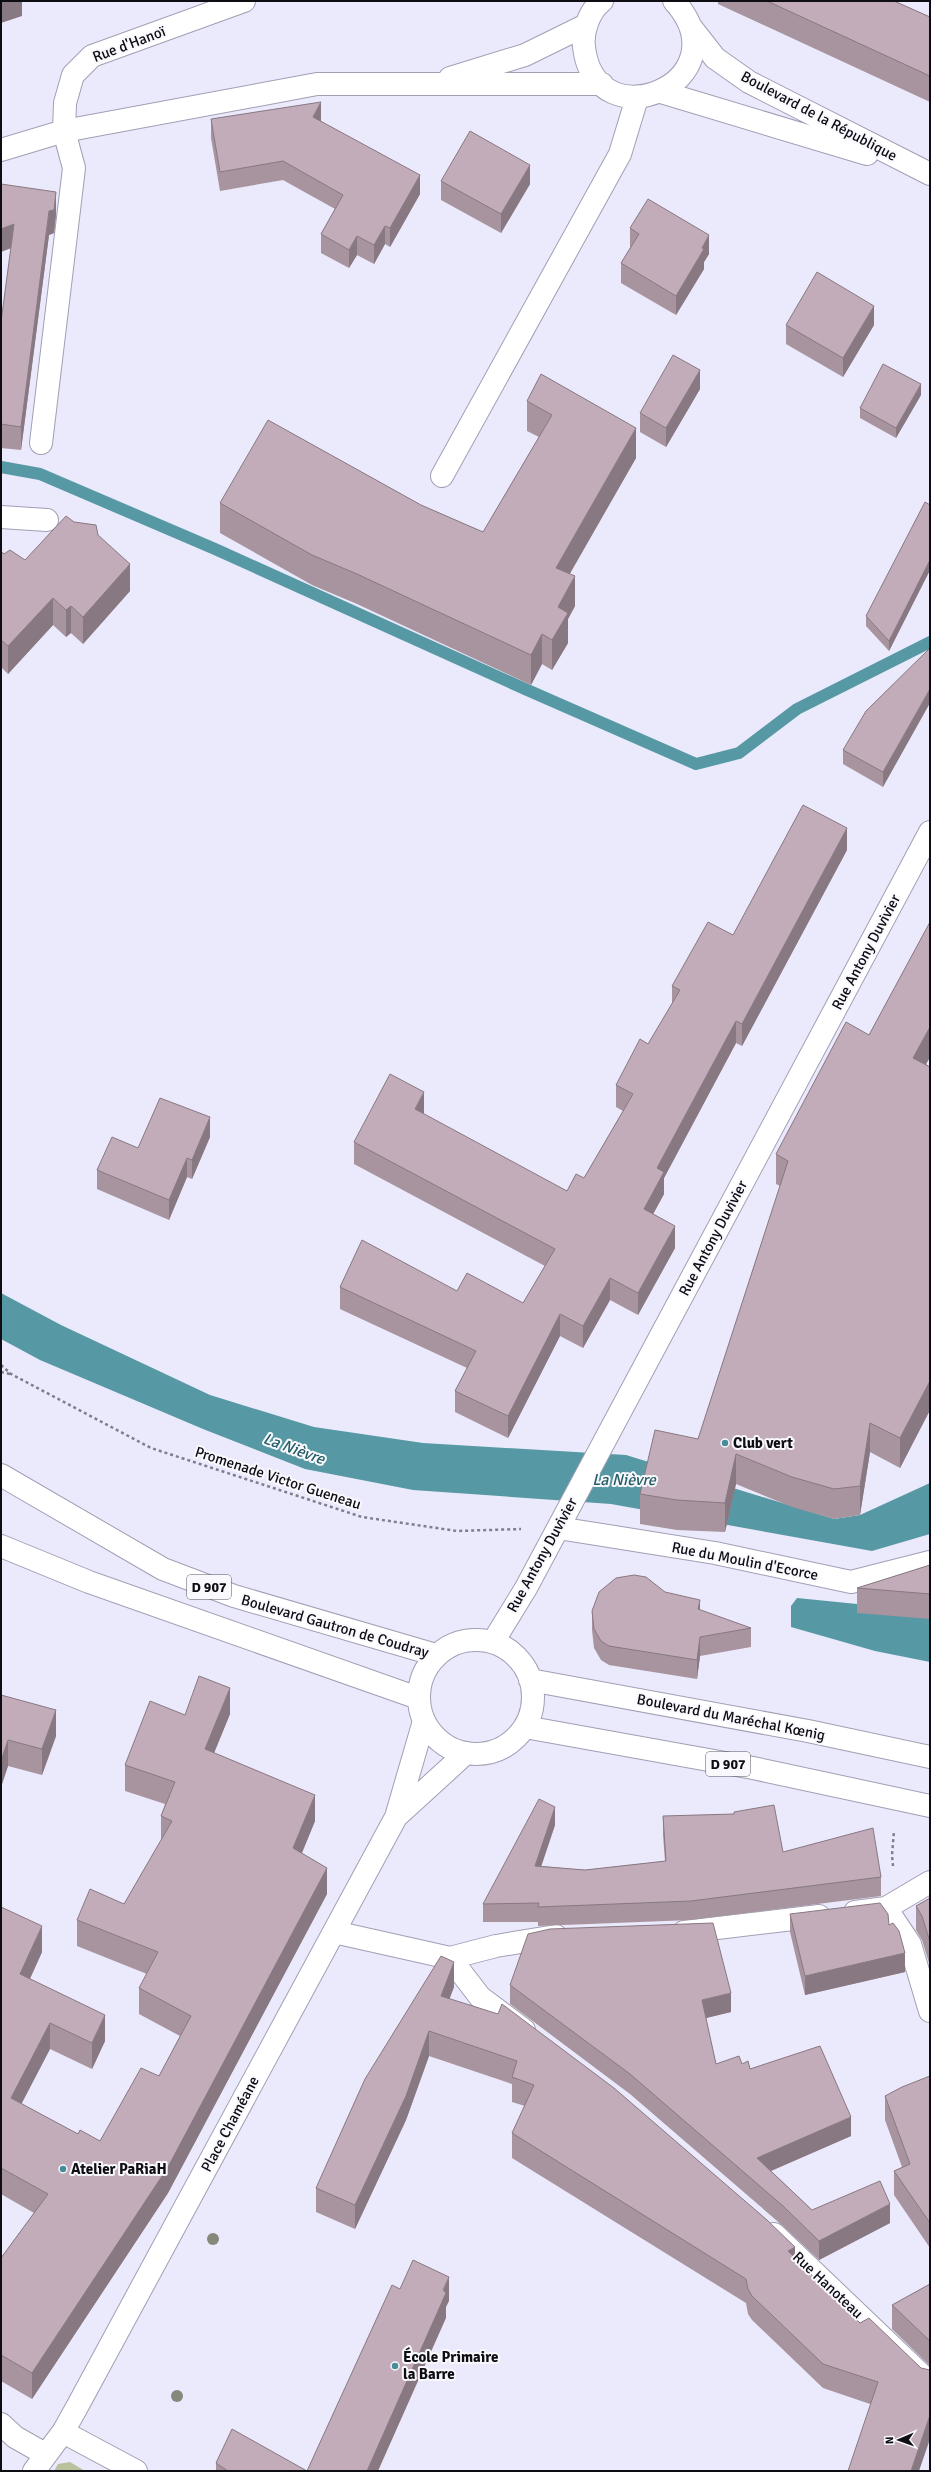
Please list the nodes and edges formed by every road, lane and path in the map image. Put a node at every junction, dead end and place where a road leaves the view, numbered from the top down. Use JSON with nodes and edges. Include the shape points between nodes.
{"nodes":[{"id":1,"x":244,"y":1,"type":"edge"},
{"id":2,"x":602,"y":1,"type":"edge"},
{"id":3,"x":674,"y":1,"type":"edge"},
{"id":4,"x":586,"y":25,"type":"junction"},
{"id":5,"x":690,"y":26,"type":"junction"},
{"id":6,"x":431,"y":84,"type":"junction"},
{"id":7,"x":602,"y":84,"type":"junction"},
{"id":8,"x":661,"y":92,"type":"junction"},
{"id":9,"x":637,"y":98,"type":"junction"},
{"id":10,"x":64,"y":131,"type":"junction"},
{"id":11,"x":1,"y":150,"type":"edge"},
{"id":12,"x":924,"y":171,"type":"edge"},
{"id":13,"x":41,"y":443,"type":"dead end"},
{"id":14,"x":442,"y":476,"type":"dead end"},
{"id":15,"x":1,"y":517,"type":"edge"},
{"id":16,"x":47,"y":520,"type":"dead end"},
{"id":17,"x":930,"y":832,"type":"edge"},
{"id":18,"x":1,"y":1366,"type":"edge"},
{"id":19,"x":1,"y":1372,"type":"edge"},
{"id":20,"x":11,"y":1374,"type":"junction"},
{"id":21,"x":1,"y":1475,"type":"edge"},
{"id":22,"x":558,"y":1528,"type":"junction"},
{"id":23,"x":1,"y":1546,"type":"edge"},
{"id":24,"x":930,"y":1562,"type":"edge"},
{"id":25,"x":493,"y":1642,"type":"junction"},
{"id":26,"x":436,"y":1655,"type":"junction"},
{"id":27,"x":530,"y":1680,"type":"junction"},
{"id":28,"x":418,"y":1698,"type":"junction"},
{"id":29,"x":424,"y":1721,"type":"junction"},
{"id":30,"x":525,"y":1726,"type":"junction"},
{"id":31,"x":466,"y":1753,"type":"junction"},
{"id":32,"x":930,"y":1757,"type":"edge"},
{"id":33,"x":897,"y":1798,"type":"junction"},
{"id":34,"x":930,"y":1806,"type":"edge"},
{"id":35,"x":396,"y":1817,"type":"junction"},
{"id":36,"x":930,"y":1882,"type":"edge"},
{"id":37,"x":892,"y":1904,"type":"junction"},
{"id":38,"x":334,"y":1932,"type":"junction"},
{"id":39,"x":662,"y":1933,"type":"edge"},
{"id":40,"x":578,"y":1935,"type":"edge"},
{"id":41,"x":450,"y":1958,"type":"junction"},
{"id":42,"x":930,"y":2011,"type":"edge"},
{"id":43,"x":540,"y":2042,"type":"edge"},
{"id":44,"x":757,"y":2220,"type":"edge"},
{"id":45,"x":930,"y":2383,"type":"edge"},
{"id":46,"x":1,"y":2424,"type":"edge"},
{"id":47,"x":63,"y":2432,"type":"junction"},
{"id":48,"x":40,"y":2463,"type":"edge"},
{"id":49,"x":136,"y":2471,"type":"edge"}],
"edges":[{"from":1,"to":10,"type":"main road","name":"Rue d'Hanoï","via":[[92,56],[73,75],[65,103]]},
{"from":2,"to":4,"type":"main road"},
{"from":3,"to":5,"type":"main road","via":[[684,12]]},
{"from":4,"to":6,"type":"main road","via":[[525,55]]},
{"from":4,"to":7,"type":"main road","via":[[583,41],[585,57],[592,72]]},
{"from":5,"to":8,"type":"main road","via":[[691,57],[685,72]]},
{"from":5,"to":12,"type":"main road","name":"Boulevard de la République","via":[[715,58],[749,82]]},
{"from":6,"to":7,"type":"main road"},
{"from":6,"to":10,"type":"main road","via":[[317,84]]},
{"from":7,"to":9,"type":"main road","via":[[613,92]]},
{"from":8,"to":9,"type":"main road"},
{"from":8,"to":12,"type":"main road","name":"Boulevard de la République"},
{"from":9,"to":14,"type":"main road","via":[[620,154]]},
{"from":10,"to":11,"type":"main road"},
{"from":10,"to":13,"type":"main road","name":"Rue d'Hanoï","via":[[74,168]]},
{"from":15,"to":16,"type":"main road"},
{"from":17,"to":22,"type":"main road","name":"Rue Antony Duvivier"},
{"from":18,"to":20,"type":"path","name":"Promenade Victor Gueneau"},
{"from":19,"to":20,"type":"path","name":"Promenade Victor Gueneau"},
{"from":20,"to":22,"type":"path","name":"Promenade Victor Gueneau","via":[[151,1448],[362,1517],[458,1531]]},
{"from":21,"to":26,"type":"main road","name":"Boulevard Gautron de Coudray","number":"D 907","via":[[163,1569],[234,1596]]},
{"from":22,"to":24,"type":"main road","name":"Rue du Moulin d'Ecorce","via":[[715,1553],[851,1582]]},
{"from":22,"to":25,"type":"main road","name":"Rue Antony Duvivier"},
{"from":23,"to":28,"type":"main road","number":"D 907","via":[[89,1582]]},
{"from":25,"to":26,"type":"main road","via":[[463,1641]]},
{"from":25,"to":27,"type":"main road","via":[[509,1650],[522,1664]]},
{"from":26,"to":28,"type":"main road","via":[[427,1667]]},
{"from":27,"to":30,"type":"main road","via":[[533,1704]]},
{"from":27,"to":32,"type":"main road","name":"Boulevard du Maréchal Kœnig","via":[[808,1731]]},
{"from":28,"to":29,"type":"main road"},
{"from":29,"to":31,"type":"main road","via":[[434,1736],[448,1747]]},
{"from":29,"to":35,"type":"main road","name":"Place Chaméane"},
{"from":30,"to":31,"type":"main road","via":[[514,1740],[499,1749],[483,1754]]},
{"from":30,"to":33,"type":"main road","number":"D 907","via":[[753,1768]]},
{"from":31,"to":35,"type":"main road","name":"Place Chaméane"},
{"from":33,"to":34,"type":"main road","number":"D 907"},
{"from":33,"to":37,"type":"path","via":[[892,1855]]},
{"from":35,"to":38,"type":"main road","name":"Place Chaméane"},
{"from":36,"to":37,"type":"main road"},
{"from":37,"to":39,"type":"main road","via":[[692,1932]]},
{"from":37,"to":42,"type":"main road","via":[[910,1944]]},
{"from":38,"to":41,"type":"main road"},
{"from":38,"to":47,"type":"main road","name":"Place Chaméane"},
{"from":40,"to":41,"type":"main road","via":[[548,1936]]},
{"from":41,"to":43,"type":"main road","via":[[480,1997]]},
{"from":44,"to":45,"type":"main road","name":"Rue Hanoteau"},
{"from":46,"to":48,"type":"main road"},
{"from":47,"to":48,"type":"main road","name":"Place Chaméane"},
{"from":47,"to":49,"type":"main road"}]}
